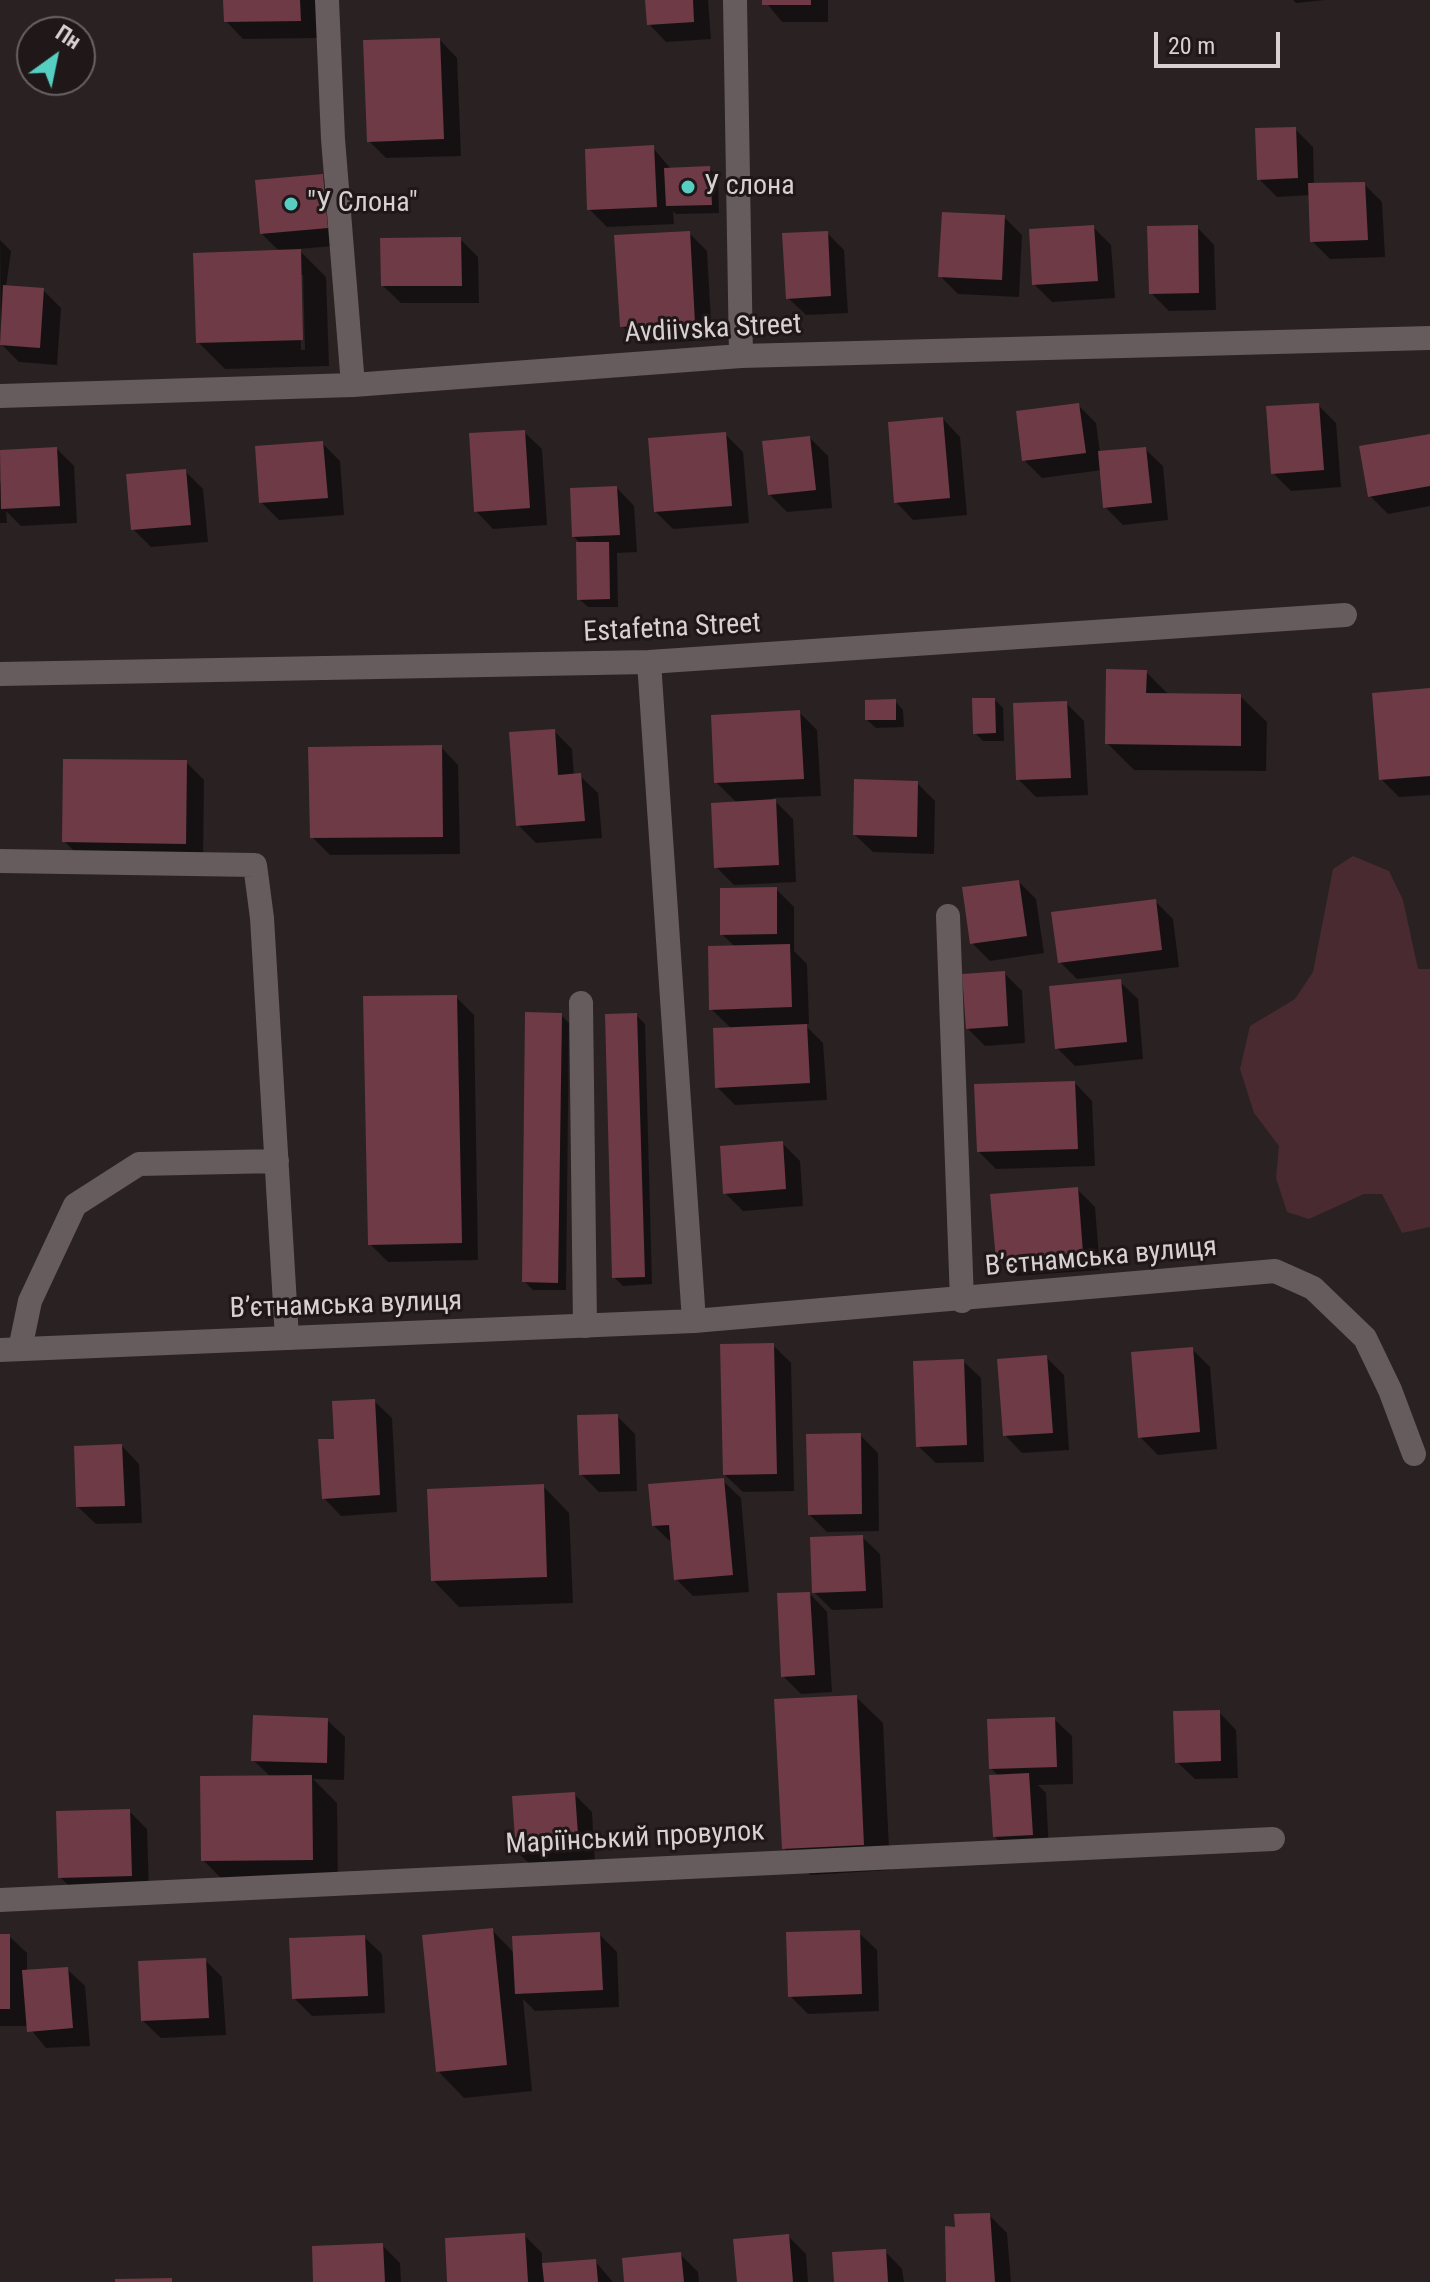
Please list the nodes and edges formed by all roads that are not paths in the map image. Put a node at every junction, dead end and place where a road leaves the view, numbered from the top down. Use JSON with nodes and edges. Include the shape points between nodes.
{"nodes":[{"id":1,"x":327,"y":0,"type":"edge"},
{"id":2,"x":735,"y":0,"type":"edge"},
{"id":3,"x":1430,"y":338,"type":"edge"},
{"id":4,"x":741,"y":356,"type":"junction"},
{"id":5,"x":353,"y":385,"type":"junction"},
{"id":6,"x":0,"y":396,"type":"edge"},
{"id":7,"x":1345,"y":615,"type":"dead end"},
{"id":8,"x":649,"y":662,"type":"junction"},
{"id":9,"x":0,"y":674,"type":"edge"},
{"id":10,"x":0,"y":861,"type":"edge"},
{"id":11,"x":948,"y":916,"type":"dead end"},
{"id":12,"x":581,"y":1003,"type":"dead end"},
{"id":13,"x":277,"y":1161,"type":"junction"},
{"id":14,"x":962,"y":1301,"type":"junction"},
{"id":15,"x":694,"y":1321,"type":"junction"},
{"id":16,"x":585,"y":1326,"type":"junction"},
{"id":17,"x":287,"y":1338,"type":"junction"},
{"id":18,"x":10,"y":1349,"type":"edge"},
{"id":19,"x":1414,"y":1454,"type":"dead end"},
{"id":20,"x":1273,"y":1839,"type":"dead end"},
{"id":21,"x":0,"y":1900,"type":"edge"}],
"edges":[{"from":1,"to":5,"type":"street"},
{"from":2,"to":4,"type":"street"},
{"from":3,"to":4,"type":"street","name":"Avdiivska Street"},
{"from":4,"to":5,"type":"street","name":"Avdiivska Street"},
{"from":5,"to":6,"type":"street","name":"Avdiivska Street"},
{"from":7,"to":8,"type":"street","name":"Estafetna Street"},
{"from":8,"to":9,"type":"street","name":"Estafetna Street"},
{"from":8,"to":15,"type":"street"},
{"from":10,"to":13,"type":"street","via":[[255,865]]},
{"from":11,"to":14,"type":"street"},
{"from":12,"to":16,"type":"street"},
{"from":13,"to":17,"type":"street"},
{"from":13,"to":18,"type":"street","via":[[139,1164],[75,1205]]},
{"from":14,"to":15,"type":"street","name":"Вʼєтнамська вулиця"},
{"from":14,"to":19,"type":"street","name":"Вʼєтнамська вулиця","via":[[1275,1271],[1313,1288],[1365,1338]]},
{"from":15,"to":16,"type":"street","name":"Вʼєтнамська вулиця"},
{"from":16,"to":17,"type":"street","name":"Вʼєтнамська вулиця"},
{"from":17,"to":18,"type":"street","name":"Вʼєтнамська вулиця"},
{"from":20,"to":21,"type":"street","name":"Маріїнський провулок"}]}
